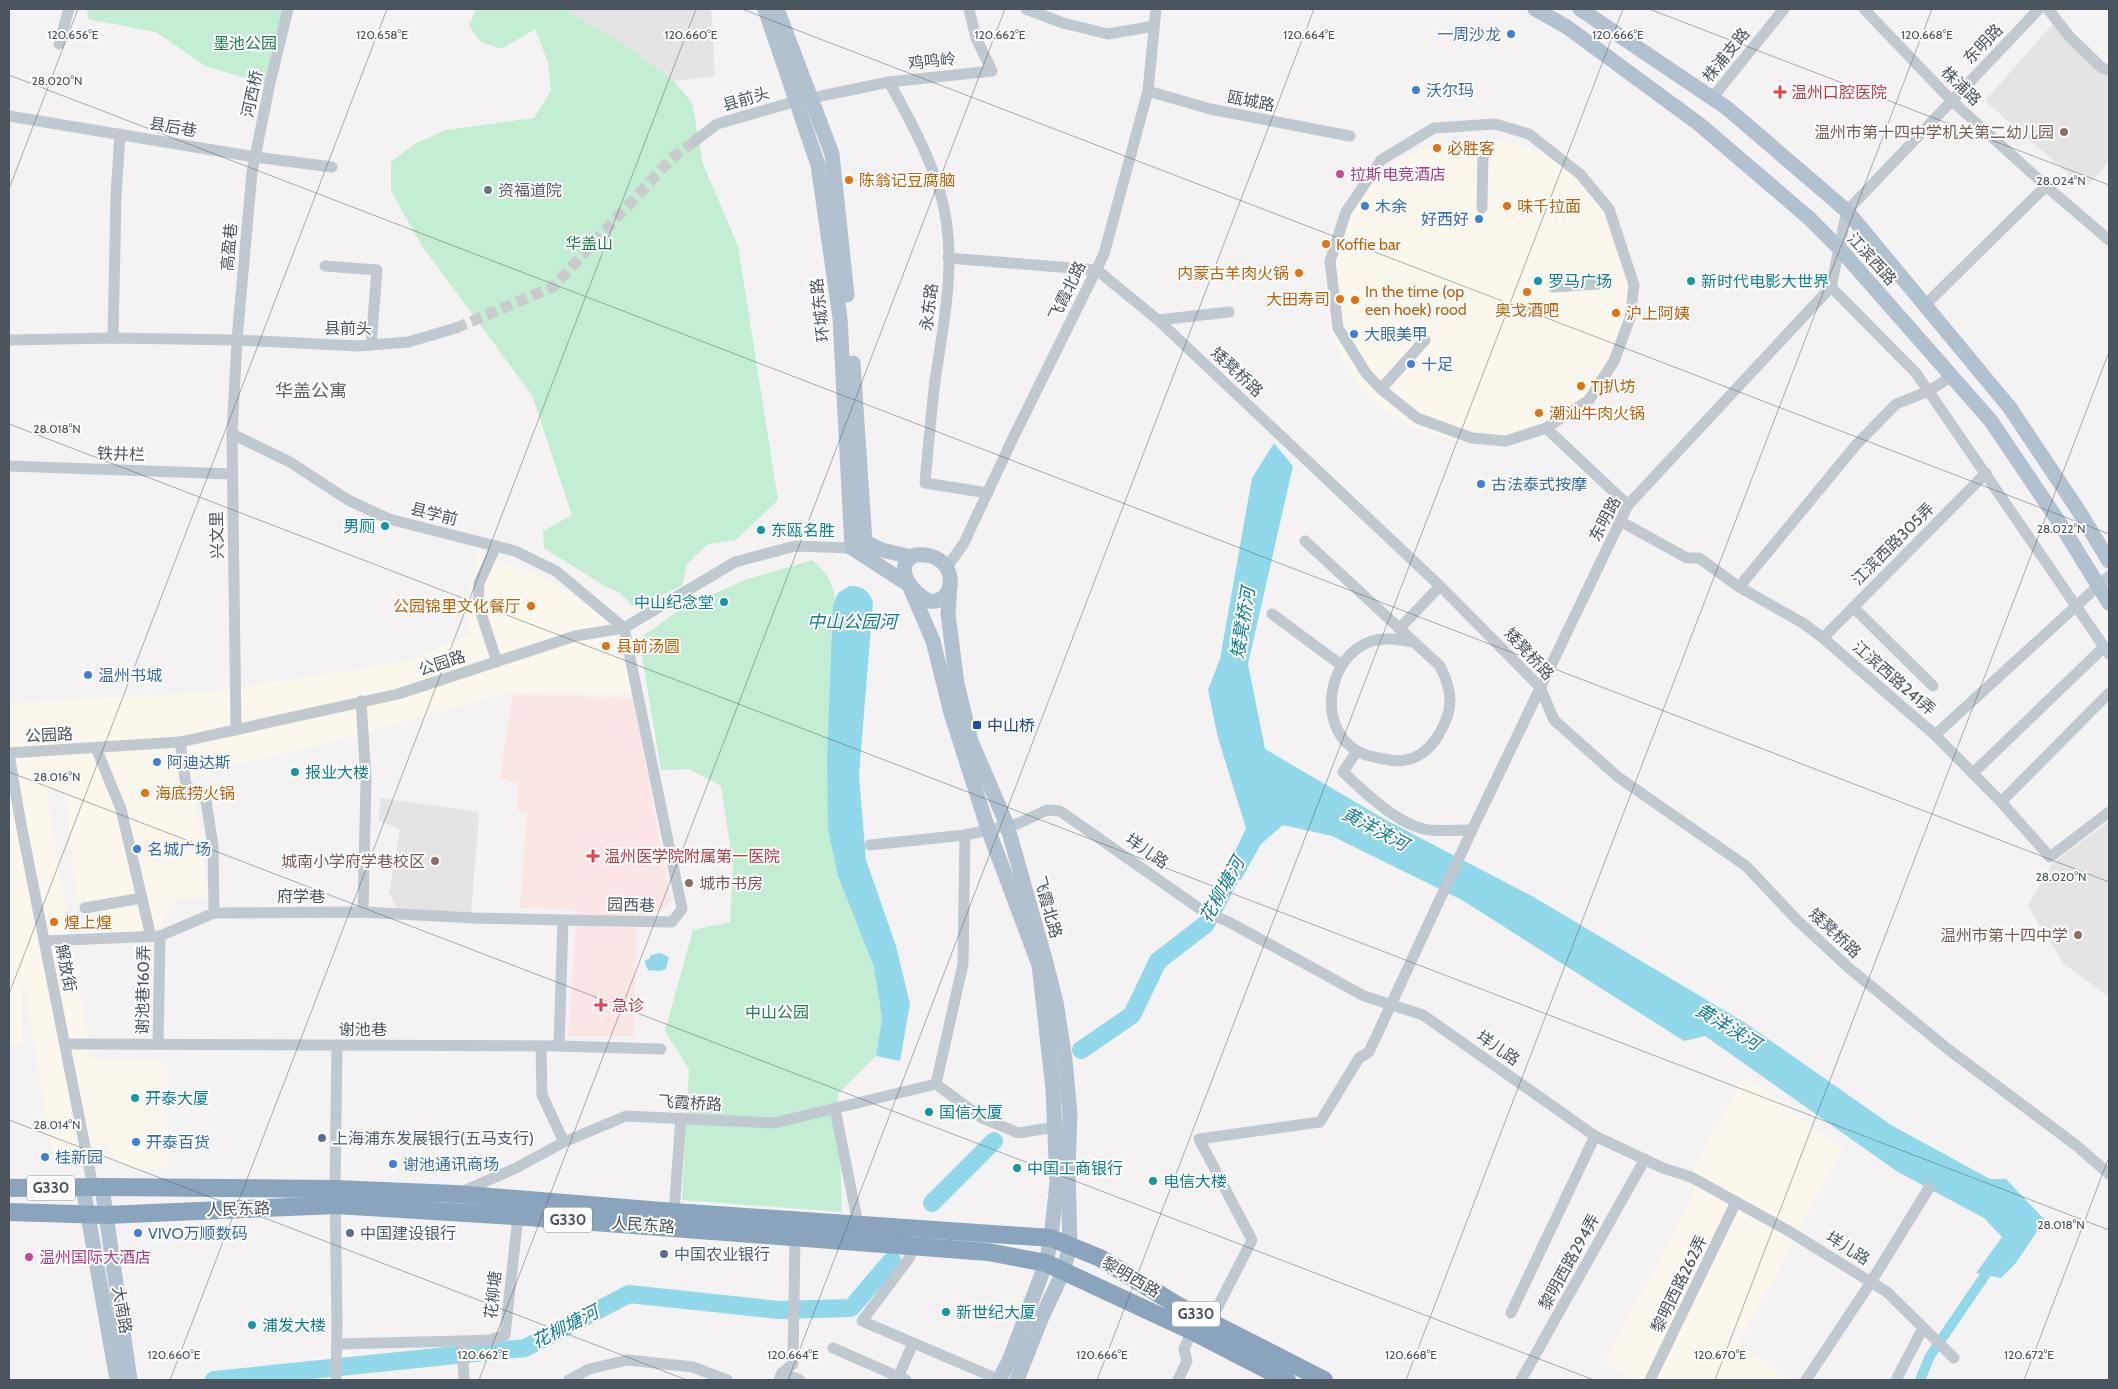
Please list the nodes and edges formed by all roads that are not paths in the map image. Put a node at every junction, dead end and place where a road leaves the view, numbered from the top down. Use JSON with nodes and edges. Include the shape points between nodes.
{"nodes":[{"id":1,"x":69,"y":9,"type":"edge"},
{"id":2,"x":288,"y":9,"type":"edge"},
{"id":3,"x":765,"y":9,"type":"edge"},
{"id":4,"x":777,"y":9,"type":"edge"},
{"id":5,"x":969,"y":9,"type":"edge"},
{"id":6,"x":1026,"y":9,"type":"edge"},
{"id":7,"x":1156,"y":9,"type":"edge"},
{"id":8,"x":1535,"y":9,"type":"edge"},
{"id":9,"x":1580,"y":9,"type":"edge"},
{"id":10,"x":1784,"y":9,"type":"edge"},
{"id":11,"x":1864,"y":9,"type":"edge"},
{"id":12,"x":2039,"y":9,"type":"edge"},
{"id":13,"x":2048,"y":9,"type":"edge"},
{"id":14,"x":1154,"y":26,"type":"junction"},
{"id":15,"x":59,"y":44,"type":"dead end"},
{"id":16,"x":2109,"y":70,"type":"edge"},
{"id":17,"x":889,"y":82,"type":"junction"},
{"id":18,"x":1148,"y":91,"type":"junction"},
{"id":19,"x":1712,"y":98,"type":"junction"},
{"id":20,"x":803,"y":100,"type":"junction"},
{"id":21,"x":1951,"y":100,"type":"junction"},
{"id":22,"x":9,"y":116,"type":"edge"},
{"id":23,"x":120,"y":134,"type":"junction"},
{"id":24,"x":1350,"y":136,"type":"dead end"},
{"id":25,"x":695,"y":141,"type":"tunnel mouth"},
{"id":26,"x":1483,"y":151,"type":"dead end"},
{"id":27,"x":255,"y":157,"type":"junction"},
{"id":28,"x":332,"y":167,"type":"dead end"},
{"id":29,"x":2046,"y":186,"type":"junction"},
{"id":30,"x":1482,"y":208,"type":"dead end"},
{"id":31,"x":1847,"y":211,"type":"junction"},
{"id":32,"x":2109,"y":240,"type":"edge"},
{"id":33,"x":1840,"y":249,"type":"junction"},
{"id":34,"x":948,"y":258,"type":"junction"},
{"id":35,"x":325,"y":266,"type":"dead end"},
{"id":36,"x":1097,"y":270,"type":"junction"},
{"id":37,"x":1599,"y":284,"type":"dead end"},
{"id":38,"x":1553,"y":287,"type":"dead end"},
{"id":39,"x":1831,"y":288,"type":"junction"},
{"id":40,"x":1925,"y":305,"type":"junction"},
{"id":41,"x":1229,"y":312,"type":"dead end"},
{"id":42,"x":1158,"y":320,"type":"junction"},
{"id":43,"x":456,"y":328,"type":"tunnel mouth"},
{"id":44,"x":113,"y":338,"type":"junction"},
{"id":45,"x":9,"y":340,"type":"edge"},
{"id":46,"x":236,"y":340,"type":"junction"},
{"id":47,"x":1426,"y":340,"type":"dead end"},
{"id":48,"x":371,"y":345,"type":"junction"},
{"id":49,"x":1952,"y":376,"type":"junction"},
{"id":50,"x":1380,"y":389,"type":"junction"},
{"id":51,"x":1929,"y":390,"type":"junction"},
{"id":52,"x":1546,"y":428,"type":"junction"},
{"id":53,"x":232,"y":434,"type":"junction"},
{"id":54,"x":9,"y":466,"type":"edge"},
{"id":55,"x":1986,"y":473,"type":"junction"},
{"id":56,"x":232,"y":474,"type":"junction"},
{"id":57,"x":988,"y":493,"type":"junction"},
{"id":58,"x":1628,"y":506,"type":"junction"},
{"id":59,"x":1620,"y":521,"type":"junction"},
{"id":60,"x":1304,"y":541,"type":"dead end"},
{"id":61,"x":858,"y":545,"type":"junction"},
{"id":62,"x":496,"y":546,"type":"junction"},
{"id":63,"x":911,"y":557,"type":"junction"},
{"id":64,"x":2109,"y":561,"type":"edge"},
{"id":65,"x":947,"y":567,"type":"junction"},
{"id":66,"x":2103,"y":581,"type":"edge"},
{"id":67,"x":909,"y":585,"type":"junction"},
{"id":68,"x":950,"y":585,"type":"junction"},
{"id":69,"x":1440,"y":586,"type":"junction"},
{"id":70,"x":1739,"y":587,"type":"junction"},
{"id":71,"x":2109,"y":603,"type":"edge"},
{"id":72,"x":2076,"y":605,"type":"junction"},
{"id":73,"x":1853,"y":607,"type":"junction"},
{"id":74,"x":1272,"y":614,"type":"dead end"},
{"id":75,"x":624,"y":628,"type":"junction"},
{"id":76,"x":1399,"y":629,"type":"junction"},
{"id":77,"x":1823,"y":638,"type":"junction"},
{"id":78,"x":1414,"y":642,"type":"junction"},
{"id":79,"x":2107,"y":650,"type":"edge"},
{"id":80,"x":497,"y":662,"type":"junction"},
{"id":81,"x":1341,"y":665,"type":"junction"},
{"id":82,"x":1540,"y":686,"type":"junction"},
{"id":83,"x":1933,"y":686,"type":"dead end"},
{"id":84,"x":2109,"y":693,"type":"edge"},
{"id":85,"x":362,"y":702,"type":"junction"},
{"id":86,"x":236,"y":730,"type":"junction"},
{"id":87,"x":1935,"y":735,"type":"junction"},
{"id":88,"x":180,"y":742,"type":"junction"},
{"id":89,"x":96,"y":748,"type":"junction"},
{"id":90,"x":1357,"y":751,"type":"junction"},
{"id":91,"x":9,"y":754,"type":"edge"},
{"id":92,"x":1973,"y":773,"type":"junction"},
{"id":93,"x":2002,"y":802,"type":"junction"},
{"id":94,"x":2109,"y":812,"type":"edge"},
{"id":95,"x":1007,"y":825,"type":"junction"},
{"id":96,"x":988,"y":829,"type":"junction"},
{"id":97,"x":1472,"y":830,"type":"junction"},
{"id":98,"x":965,"y":835,"type":"junction"},
{"id":99,"x":870,"y":844,"type":"dead end"},
{"id":100,"x":142,"y":898,"type":"junction"},
{"id":101,"x":85,"y":908,"type":"dead end"},
{"id":102,"x":363,"y":912,"type":"junction"},
{"id":103,"x":214,"y":913,"type":"junction"},
{"id":104,"x":563,"y":920,"type":"junction"},
{"id":105,"x":155,"y":936,"type":"junction"},
{"id":106,"x":44,"y":941,"type":"junction"},
{"id":107,"x":1391,"y":1005,"type":"junction"},
{"id":108,"x":64,"y":1044,"type":"junction"},
{"id":109,"x":158,"y":1044,"type":"junction"},
{"id":110,"x":337,"y":1045,"type":"junction"},
{"id":111,"x":541,"y":1046,"type":"junction"},
{"id":112,"x":558,"y":1046,"type":"junction"},
{"id":113,"x":661,"y":1049,"type":"dead end"},
{"id":114,"x":936,"y":1084,"type":"junction"},
{"id":115,"x":835,"y":1109,"type":"junction"},
{"id":116,"x":681,"y":1118,"type":"junction"},
{"id":117,"x":1056,"y":1127,"type":"junction"},
{"id":118,"x":1595,"y":1136,"type":"junction"},
{"id":119,"x":564,"y":1142,"type":"junction"},
{"id":120,"x":1645,"y":1159,"type":"junction"},
{"id":121,"x":2109,"y":1174,"type":"edge"},
{"id":122,"x":93,"y":1187,"type":"junction"},
{"id":123,"x":9,"y":1188,"type":"edge"},
{"id":124,"x":1929,"y":1188,"type":"dead end"},
{"id":125,"x":455,"y":1194,"type":"junction"},
{"id":126,"x":336,"y":1197,"type":"junction"},
{"id":127,"x":1736,"y":1202,"type":"junction"},
{"id":128,"x":9,"y":1212,"type":"edge"},
{"id":129,"x":674,"y":1212,"type":"junction"},
{"id":130,"x":97,"y":1215,"type":"junction"},
{"id":131,"x":518,"y":1216,"type":"junction"},
{"id":132,"x":858,"y":1224,"type":"junction"},
{"id":133,"x":795,"y":1236,"type":"junction"},
{"id":134,"x":1051,"y":1238,"type":"junction"},
{"id":135,"x":1070,"y":1246,"type":"junction"},
{"id":136,"x":910,"y":1257,"type":"dead end"},
{"id":137,"x":1046,"y":1263,"type":"junction"},
{"id":138,"x":1063,"y":1272,"type":"junction"},
{"id":139,"x":1871,"y":1282,"type":"junction"},
{"id":140,"x":1511,"y":1313,"type":"dead end"},
{"id":141,"x":1210,"y":1322,"type":"junction"},
{"id":142,"x":1923,"y":1328,"type":"junction"},
{"id":143,"x":1192,"y":1331,"type":"junction"},
{"id":144,"x":913,"y":1342,"type":"junction"},
{"id":145,"x":462,"y":1343,"type":"junction"},
{"id":146,"x":337,"y":1344,"type":"junction"},
{"id":147,"x":833,"y":1348,"type":"dead end"},
{"id":148,"x":1954,"y":1358,"type":"dead end"},
{"id":149,"x":780,"y":1376,"type":"edge"},
{"id":150,"x":1267,"y":1376,"type":"edge"},
{"id":151,"x":123,"y":1378,"type":"edge"},
{"id":152,"x":901,"y":1379,"type":"edge"},
{"id":153,"x":336,"y":1380,"type":"edge"},
{"id":154,"x":461,"y":1380,"type":"edge"},
{"id":155,"x":569,"y":1380,"type":"edge"},
{"id":156,"x":726,"y":1380,"type":"edge"},
{"id":157,"x":800,"y":1380,"type":"edge"},
{"id":158,"x":1000,"y":1380,"type":"edge"},
{"id":159,"x":1017,"y":1380,"type":"edge"},
{"id":160,"x":1178,"y":1380,"type":"edge"},
{"id":161,"x":1287,"y":1380,"type":"edge"},
{"id":162,"x":1324,"y":1380,"type":"edge"},
{"id":163,"x":1521,"y":1380,"type":"edge"},
{"id":164,"x":1650,"y":1380,"type":"edge"},
{"id":165,"x":1806,"y":1380,"type":"edge"},
{"id":166,"x":1896,"y":1380,"type":"edge"}],
"edges":[{"from":1,"to":15,"type":"street"},
{"from":2,"to":27,"type":"street","name":"河西桥"},
{"from":3,"to":20,"type":"main road","name":"环城东路"},
{"from":4,"to":20,"type":"main road","name":"环城东路"},
{"from":5,"to":17,"type":"street","name":"鸡鸣岭","via":[[976,38],[992,71]]},
{"from":6,"to":14,"type":"street","via":[[1063,23],[1108,34]]},
{"from":7,"to":14,"type":"street","name":"飞霞北路"},
{"from":8,"to":33,"type":"main road","name":"江滨西路","via":[[1568,28],[1699,124],[1809,218]]},
{"from":9,"to":19,"type":"main road","name":"江滨西路"},
{"from":10,"to":19,"type":"street","name":"株浦支路"},
{"from":11,"to":21,"type":"street","name":"株浦路"},
{"from":12,"to":21,"type":"street","name":"东明路"},
{"from":13,"to":16,"type":"street","via":[[2069,36],[2102,68]]},
{"from":14,"to":18,"type":"street","name":"飞霞北路"},
{"from":17,"to":20,"type":"street","name":"鸡鸣岭"},
{"from":17,"to":34,"type":"street","name":"永东路","via":[[916,132],[941,196]]},
{"from":18,"to":24,"type":"street","name":"瓯城路","via":[[1210,110]]},
{"from":18,"to":36,"type":"street","name":"飞霞北路"},
{"from":19,"to":31,"type":"main road","name":"江滨西路"},
{"from":20,"to":25,"type":"street","name":"县前头","via":[[717,124]]},
{"from":20,"to":61,"type":"main road","name":"环城东路","via":[[832,154],[850,319]]},
{"from":21,"to":29,"type":"street","name":"株浦路"},
{"from":21,"to":31,"type":"street","name":"东明路"},
{"from":22,"to":23,"type":"street","name":"县后巷"},
{"from":23,"to":27,"type":"street","name":"县后巷"},
{"from":23,"to":44,"type":"street"},
{"from":26,"to":30,"type":"street"},
{"from":27,"to":28,"type":"street","name":"县后巷"},
{"from":27,"to":46,"type":"street","name":"高盈巷"},
{"from":29,"to":32,"type":"street","name":"株浦路"},
{"from":29,"to":40,"type":"street"},
{"from":31,"to":33,"type":"street","name":"东明路"},
{"from":31,"to":40,"type":"main road","name":"江滨西路"},
{"from":33,"to":39,"type":"street","name":"东明路"},
{"from":33,"to":49,"type":"main road","name":"江滨西路"},
{"from":34,"to":36,"type":"street"},
{"from":34,"to":57,"type":"street","name":"永东路","via":[[949,282],[925,483]]},
{"from":35,"to":48,"type":"street","via":[[378,270]]},
{"from":36,"to":42,"type":"street","name":"矮凳桥路"},
{"from":36,"to":57,"type":"street","name":"飞霞北路"},
{"from":37,"to":38,"type":"street"},
{"from":39,"to":51,"type":"street"},
{"from":39,"to":58,"type":"street","name":"东明路"},
{"from":40,"to":64,"type":"main road","name":"江滨西路","via":[[2010,408]]},
{"from":41,"to":42,"type":"street"},
{"from":42,"to":69,"type":"street","name":"矮凳桥路"},
{"from":43,"to":48,"type":"street","name":"县前头","via":[[408,342]]},
{"from":44,"to":45,"type":"street"},
{"from":44,"to":46,"type":"street"},
{"from":46,"to":48,"type":"street","name":"县前头"},
{"from":46,"to":53,"type":"street","name":"兴文里"},
{"from":47,"to":50,"type":"street"},
{"from":49,"to":51,"type":"street"},
{"from":49,"to":66,"type":"main road","name":"江滨西路","via":[[1992,421],[2061,526]]},
{"from":50,"to":52,"type":"street","via":[[1417,418],[1472,438],[1506,441]]},
{"from":50,"to":52,"type":"street","via":[[1338,328],[1330,260],[1346,212],[1381,160],[1434,128],[1495,124],[1529,134],[1580,174],[1609,209],[1634,285],[1630,318],[1614,361],[1589,400]]},
{"from":51,"to":55,"type":"street"},
{"from":51,"to":70,"type":"street","via":[[1896,404],[1856,445]]},
{"from":52,"to":58,"type":"street"},
{"from":53,"to":56,"type":"street","name":"兴文里"},
{"from":53,"to":62,"type":"street","name":"县学前","via":[[290,462],[348,500],[388,519]]},
{"from":54,"to":56,"type":"street","name":"铁井栏"},
{"from":55,"to":72,"type":"street"},
{"from":55,"to":73,"type":"street","name":"江滨西路305弄"},
{"from":56,"to":86,"type":"street","name":"兴文里"},
{"from":57,"to":65,"type":"street","name":"飞霞北路","via":[[964,543]]},
{"from":58,"to":59,"type":"street","name":"东明路"},
{"from":59,"to":70,"type":"street","name":"江滨西路241弄","via":[[1687,558],[1700,558]]},
{"from":59,"to":82,"type":"street","name":"东明路"},
{"from":60,"to":76,"type":"street"},
{"from":61,"to":63,"type":"main road"},
{"from":61,"to":67,"type":"main road"},
{"from":61,"to":75,"type":"street","name":"公园路","via":[[794,546],[736,562]]},
{"from":62,"to":75,"type":"street","name":"县学前","via":[[515,551],[556,571]]},
{"from":62,"to":80,"type":"street","via":[[479,583],[478,604]]},
{"from":63,"to":65,"type":"main road","via":[[928,555]]},
{"from":63,"to":67,"type":"main road","name":"飞霞北路","via":[[904,570]]},
{"from":65,"to":68,"type":"main road","name":"飞霞北路"},
{"from":66,"to":71,"type":"main road","name":"江滨西路"},
{"from":66,"to":72,"type":"street"},
{"from":67,"to":68,"type":"main road","via":[[924,599],[933,602],[946,596]]},
{"from":67,"to":96,"type":"main road","name":"飞霞北路","via":[[933,641],[951,713]]},
{"from":68,"to":95,"type":"main road","name":"飞霞北路","via":[[948,614],[957,684],[971,741]]},
{"from":69,"to":76,"type":"street"},
{"from":69,"to":82,"type":"street","name":"矮凳桥路"},
{"from":70,"to":77,"type":"street","name":"江滨西路241弄"},
{"from":72,"to":79,"type":"street"},
{"from":72,"to":87,"type":"street"},
{"from":73,"to":77,"type":"street","name":"江滨西路305弄"},
{"from":73,"to":83,"type":"street"},
{"from":74,"to":81,"type":"street"},
{"from":75,"to":80,"type":"street","name":"公园路","via":[[575,636]]},
{"from":75,"to":104,"type":"street","name":"园西巷","via":[[682,909],[672,922]]},
{"from":76,"to":78,"type":"street"},
{"from":77,"to":87,"type":"street","name":"江滨西路241弄"},
{"from":78,"to":81,"type":"street","via":[[1393,638],[1372,641],[1350,653]]},
{"from":78,"to":90,"type":"street","via":[[1440,666],[1448,683],[1447,721],[1435,741],[1418,757],[1398,762]]},
{"from":79,"to":92,"type":"street"},
{"from":80,"to":85,"type":"street","name":"公园路","via":[[398,694]]},
{"from":81,"to":90,"type":"street","via":[[1332,685],[1332,710],[1338,728]]},
{"from":82,"to":97,"type":"street","name":"东明路"},
{"from":82,"to":121,"type":"street","name":"矮凳桥路","via":[[1554,720],[1618,778],[1746,866],[1849,968]]},
{"from":84,"to":93,"type":"street"},
{"from":85,"to":86,"type":"street","name":"公园路"},
{"from":85,"to":102,"type":"street","via":[[366,780]]},
{"from":86,"to":88,"type":"street","name":"公园路"},
{"from":87,"to":92,"type":"street","name":"江滨西路241弄"},
{"from":88,"to":89,"type":"street","name":"公园路"},
{"from":88,"to":103,"type":"street","via":[[186,785],[206,801],[213,846]]},
{"from":89,"to":91,"type":"street","name":"公园路"},
{"from":89,"to":100,"type":"street","name":"谢池巷160弄","via":[[121,808]]},
{"from":90,"to":97,"type":"street","via":[[1343,772],[1374,802],[1427,830]]},
{"from":91,"to":106,"type":"street","name":"解放街"},
{"from":92,"to":93,"type":"street","name":"江滨西路241弄"},
{"from":93,"to":94,"type":"street","name":"江滨西路241弄","via":[[2050,857]]},
{"from":95,"to":96,"type":"street"},
{"from":95,"to":107,"type":"street","name":"垟儿路","via":[[1017,824],[1047,810],[1060,810],[1203,911],[1364,996]]},
{"from":95,"to":135,"type":"main road","name":"飞霞北路","via":[[1056,1002],[1065,1060],[1070,1114]]},
{"from":96,"to":98,"type":"street"},
{"from":96,"to":117,"type":"main road","name":"飞霞北路","via":[[1039,965]]},
{"from":97,"to":107,"type":"street","name":"东明路"},
{"from":98,"to":99,"type":"street"},
{"from":98,"to":114,"type":"street","via":[[964,964]]},
{"from":100,"to":101,"type":"street"},
{"from":100,"to":105,"type":"street","name":"谢池巷160弄"},
{"from":102,"to":103,"type":"street","name":"府学巷"},
{"from":102,"to":104,"type":"street","name":"府学巷"},
{"from":103,"to":105,"type":"street","name":"府学巷"},
{"from":104,"to":112,"type":"street"},
{"from":105,"to":106,"type":"street","name":"府学巷"},
{"from":105,"to":109,"type":"street","name":"谢池巷160弄"},
{"from":106,"to":108,"type":"street","name":"解放街"},
{"from":107,"to":118,"type":"street","name":"垟儿路","via":[[1423,1015]]},
{"from":107,"to":141,"type":"street","name":"东明路","via":[[1369,1052],[1359,1058],[1320,1122],[1199,1139],[1252,1240]]},
{"from":108,"to":109,"type":"street","name":"谢池巷"},
{"from":108,"to":122,"type":"street","name":"解放街"},
{"from":109,"to":110,"type":"street","name":"谢池巷"},
{"from":110,"to":111,"type":"street","name":"谢池巷"},
{"from":110,"to":126,"type":"street"},
{"from":111,"to":112,"type":"street","name":"谢池巷"},
{"from":111,"to":119,"type":"street","via":[[542,1095]]},
{"from":112,"to":113,"type":"street","name":"谢池巷"},
{"from":114,"to":115,"type":"street","name":"飞霞桥路"},
{"from":114,"to":117,"type":"street","via":[[982,1118],[1018,1133]]},
{"from":115,"to":116,"type":"street","name":"飞霞桥路","via":[[774,1123]]},
{"from":115,"to":132,"type":"street"},
{"from":116,"to":119,"type":"street","name":"飞霞桥路","via":[[626,1116]]},
{"from":116,"to":129,"type":"street"},
{"from":117,"to":134,"type":"main road","name":"飞霞北路","via":[[1056,1183]]},
{"from":118,"to":120,"type":"street","name":"垟儿路"},
{"from":118,"to":140,"type":"street"},
{"from":119,"to":125,"type":"street","name":"飞霞桥路","via":[[516,1168]]},
{"from":120,"to":127,"type":"street","name":"垟儿路","via":[[1691,1177]]},
{"from":120,"to":163,"type":"street","name":"黎明西路294弄"},
{"from":122,"to":123,"type":"highway","number":"G330"},
{"from":122,"to":126,"type":"highway","name":"人民东路","number":"G330"},
{"from":122,"to":130,"type":"main road","name":"大南路"},
{"from":124,"to":139,"type":"street"},
{"from":125,"to":126,"type":"highway","name":"人民东路","number":"G330"},
{"from":125,"to":129,"type":"highway","name":"人民东路","number":"G330"},
{"from":126,"to":130,"type":"highway","name":"人民东路","number":"G330"},
{"from":126,"to":131,"type":"highway","name":"人民东路","number":"G330"},
{"from":126,"to":146,"type":"street"},
{"from":127,"to":139,"type":"street","name":"垟儿路"},
{"from":127,"to":164,"type":"street","name":"黎明西路262弄"},
{"from":128,"to":130,"type":"highway","number":"G330"},
{"from":129,"to":132,"type":"highway","name":"人民东路","number":"G330"},
{"from":130,"to":151,"type":"main road","name":"大南路"},
{"from":131,"to":133,"type":"highway","name":"人民东路","number":"G330"},
{"from":131,"to":145,"type":"street","name":"花柳塘","via":[[505,1334],[490,1340]]},
{"from":132,"to":134,"type":"highway","name":"人民东路","number":"G330"},
{"from":133,"to":137,"type":"highway","name":"人民东路","number":"G330","via":[[988,1252]]},
{"from":133,"to":149,"type":"street","via":[[793,1364]]},
{"from":134,"to":135,"type":"highway","number":"G330"},
{"from":134,"to":137,"type":"main road","name":"飞霞北路"},
{"from":135,"to":138,"type":"main road","name":"飞霞北路"},
{"from":135,"to":141,"type":"highway","name":"黎明西路","number":"G330","via":[[1100,1258]]},
{"from":136,"to":144,"type":"street","via":[[862,1320]]},
{"from":137,"to":138,"type":"highway","number":"G330"},
{"from":137,"to":158,"type":"main road","name":"飞霞北路"},
{"from":138,"to":143,"type":"highway","name":"黎明西路","number":"G330"},
{"from":138,"to":159,"type":"main road","name":"飞霞北路"},
{"from":139,"to":142,"type":"street","name":"垟儿路","via":[[1887,1292]]},
{"from":139,"to":165,"type":"street"},
{"from":141,"to":162,"type":"highway","name":"黎明西路","number":"G330"},
{"from":142,"to":148,"type":"street","name":"垟儿路"},
{"from":142,"to":166,"type":"street"},
{"from":143,"to":150,"type":"highway","name":"黎明西路","number":"G330"},
{"from":143,"to":160,"type":"street","via":[[1184,1349],[1187,1361]]},
{"from":144,"to":152,"type":"street"},
{"from":144,"to":158,"type":"street"},
{"from":145,"to":146,"type":"street","name":"花柳塘"},
{"from":145,"to":154,"type":"street"},
{"from":146,"to":153,"type":"street"},
{"from":147,"to":152,"type":"street"},
{"from":149,"to":157,"type":"street"},
{"from":150,"to":161,"type":"highway","name":"黎明西路","number":"G330"},
{"from":155,"to":156,"type":"street","via":[[589,1370],[628,1360],[693,1367]]}]}
